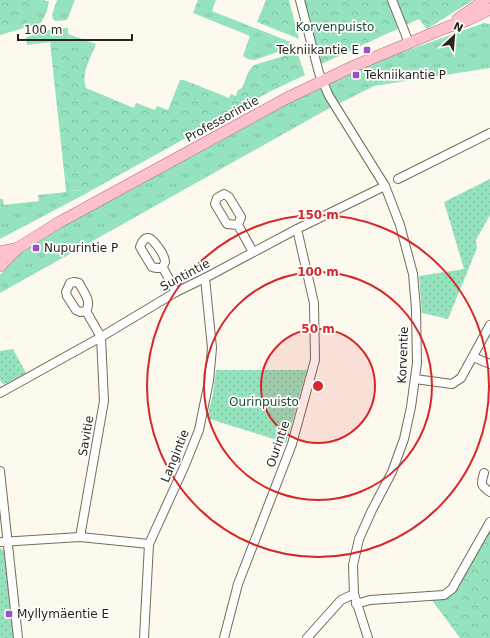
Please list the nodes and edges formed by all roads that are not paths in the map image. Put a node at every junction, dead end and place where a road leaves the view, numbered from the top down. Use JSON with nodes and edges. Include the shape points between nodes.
{"nodes":[{"id":1,"x":300,"y":0,"type":"edge"},
{"id":2,"x":392,"y":0,"type":"edge"},
{"id":3,"x":485,"y":0,"type":"edge"},
{"id":4,"x":490,"y":9,"type":"edge"},
{"id":5,"x":445,"y":28,"type":"junction"},
{"id":6,"x":408,"y":43,"type":"junction"},
{"id":7,"x":322,"y":81,"type":"junction"},
{"id":8,"x":490,"y":133,"type":"edge"},
{"id":9,"x":398,"y":179,"type":"dead end"},
{"id":10,"x":385,"y":186,"type":"junction"},
{"id":11,"x":238,"y":225,"type":"dead end"},
{"id":12,"x":297,"y":229,"type":"junction"},
{"id":13,"x":18,"y":248,"type":"junction"},
{"id":14,"x":0,"y":252,"type":"edge"},
{"id":15,"x":253,"y":252,"type":"junction"},
{"id":16,"x":0,"y":266,"type":"edge"},
{"id":17,"x":163,"y":268,"type":"dead end"},
{"id":18,"x":205,"y":278,"type":"junction"},
{"id":19,"x":176,"y":292,"type":"junction"},
{"id":20,"x":86,"y":311,"type":"dead end"},
{"id":21,"x":490,"y":325,"type":"edge"},
{"id":22,"x":101,"y":337,"type":"junction"},
{"id":23,"x":473,"y":357,"type":"junction"},
{"id":24,"x":490,"y":364,"type":"edge"},
{"id":25,"x":415,"y":379,"type":"junction"},
{"id":26,"x":0,"y":393,"type":"edge"},
{"id":27,"x":0,"y":471,"type":"edge"},
{"id":28,"x":484,"y":473,"type":"dead end"},
{"id":29,"x":490,"y":492,"type":"edge"},
{"id":30,"x":490,"y":522,"type":"edge"},
{"id":31,"x":80,"y":537,"type":"junction"},
{"id":32,"x":4,"y":541,"type":"edge"},
{"id":33,"x":149,"y":544,"type":"junction"},
{"id":34,"x":354,"y":594,"type":"junction"},
{"id":35,"x":356,"y":604,"type":"junction"},
{"id":36,"x":18,"y":638,"type":"edge"},
{"id":37,"x":144,"y":638,"type":"edge"},
{"id":38,"x":224,"y":638,"type":"edge"},
{"id":39,"x":307,"y":638,"type":"edge"},
{"id":40,"x":368,"y":638,"type":"edge"}],
"edges":[{"from":1,"to":7,"type":"street","name":"Korventie"},
{"from":2,"to":6,"type":"street"},
{"from":3,"to":5,"type":"main road","name":"Professorintie"},
{"from":4,"to":5,"type":"main road","name":"Professorintie"},
{"from":5,"to":6,"type":"main road","name":"Professorintie"},
{"from":6,"to":7,"type":"main road","name":"Professorintie"},
{"from":7,"to":10,"type":"street","name":"Korventie"},
{"from":7,"to":13,"type":"main road","name":"Professorintie","via":[[58,223]]},
{"from":8,"to":9,"type":"street"},
{"from":10,"to":12,"type":"street","name":"Suntintie"},
{"from":10,"to":25,"type":"street","name":"Korventie","via":[[400,225],[413,274],[416,309]]},
{"from":11,"to":15,"type":"street"},
{"from":12,"to":15,"type":"street","name":"Suntintie"},
{"from":12,"to":38,"type":"street","name":"Ourintie","via":[[314,303],[315,360],[292,444],[238,584]]},
{"from":13,"to":14,"type":"main road","name":"Professorintie"},
{"from":13,"to":16,"type":"main road","name":"Professorintie"},
{"from":15,"to":18,"type":"street","name":"Suntintie"},
{"from":17,"to":19,"type":"street"},
{"from":18,"to":19,"type":"street","name":"Suntintie"},
{"from":18,"to":33,"type":"street","name":"Langintie","via":[[212,348],[199,430]]},
{"from":19,"to":22,"type":"street","name":"Suntintie"},
{"from":20,"to":22,"type":"street"},
{"from":21,"to":23,"type":"street"},
{"from":22,"to":26,"type":"street","name":"Suntintie"},
{"from":22,"to":31,"type":"street","name":"Savitie","via":[[104,402]]},
{"from":23,"to":24,"type":"street"},
{"from":23,"to":25,"type":"street","via":[[461,378],[452,384]]},
{"from":25,"to":34,"type":"street","name":"Korventie","via":[[404,439],[392,472],[359,539],[354,565]]},
{"from":27,"to":32,"type":"street"},
{"from":28,"to":29,"type":"street","via":[[481,484]]},
{"from":30,"to":35,"type":"street","via":[[452,589],[444,595],[370,600]]},
{"from":31,"to":32,"type":"street"},
{"from":31,"to":33,"type":"street"},
{"from":32,"to":36,"type":"street"},
{"from":33,"to":37,"type":"street","name":"Langintie"},
{"from":34,"to":35,"type":"street","name":"Korventie"},
{"from":34,"to":39,"type":"street","via":[[341,600]]},
{"from":35,"to":40,"type":"street","name":"Korventie"}]}
